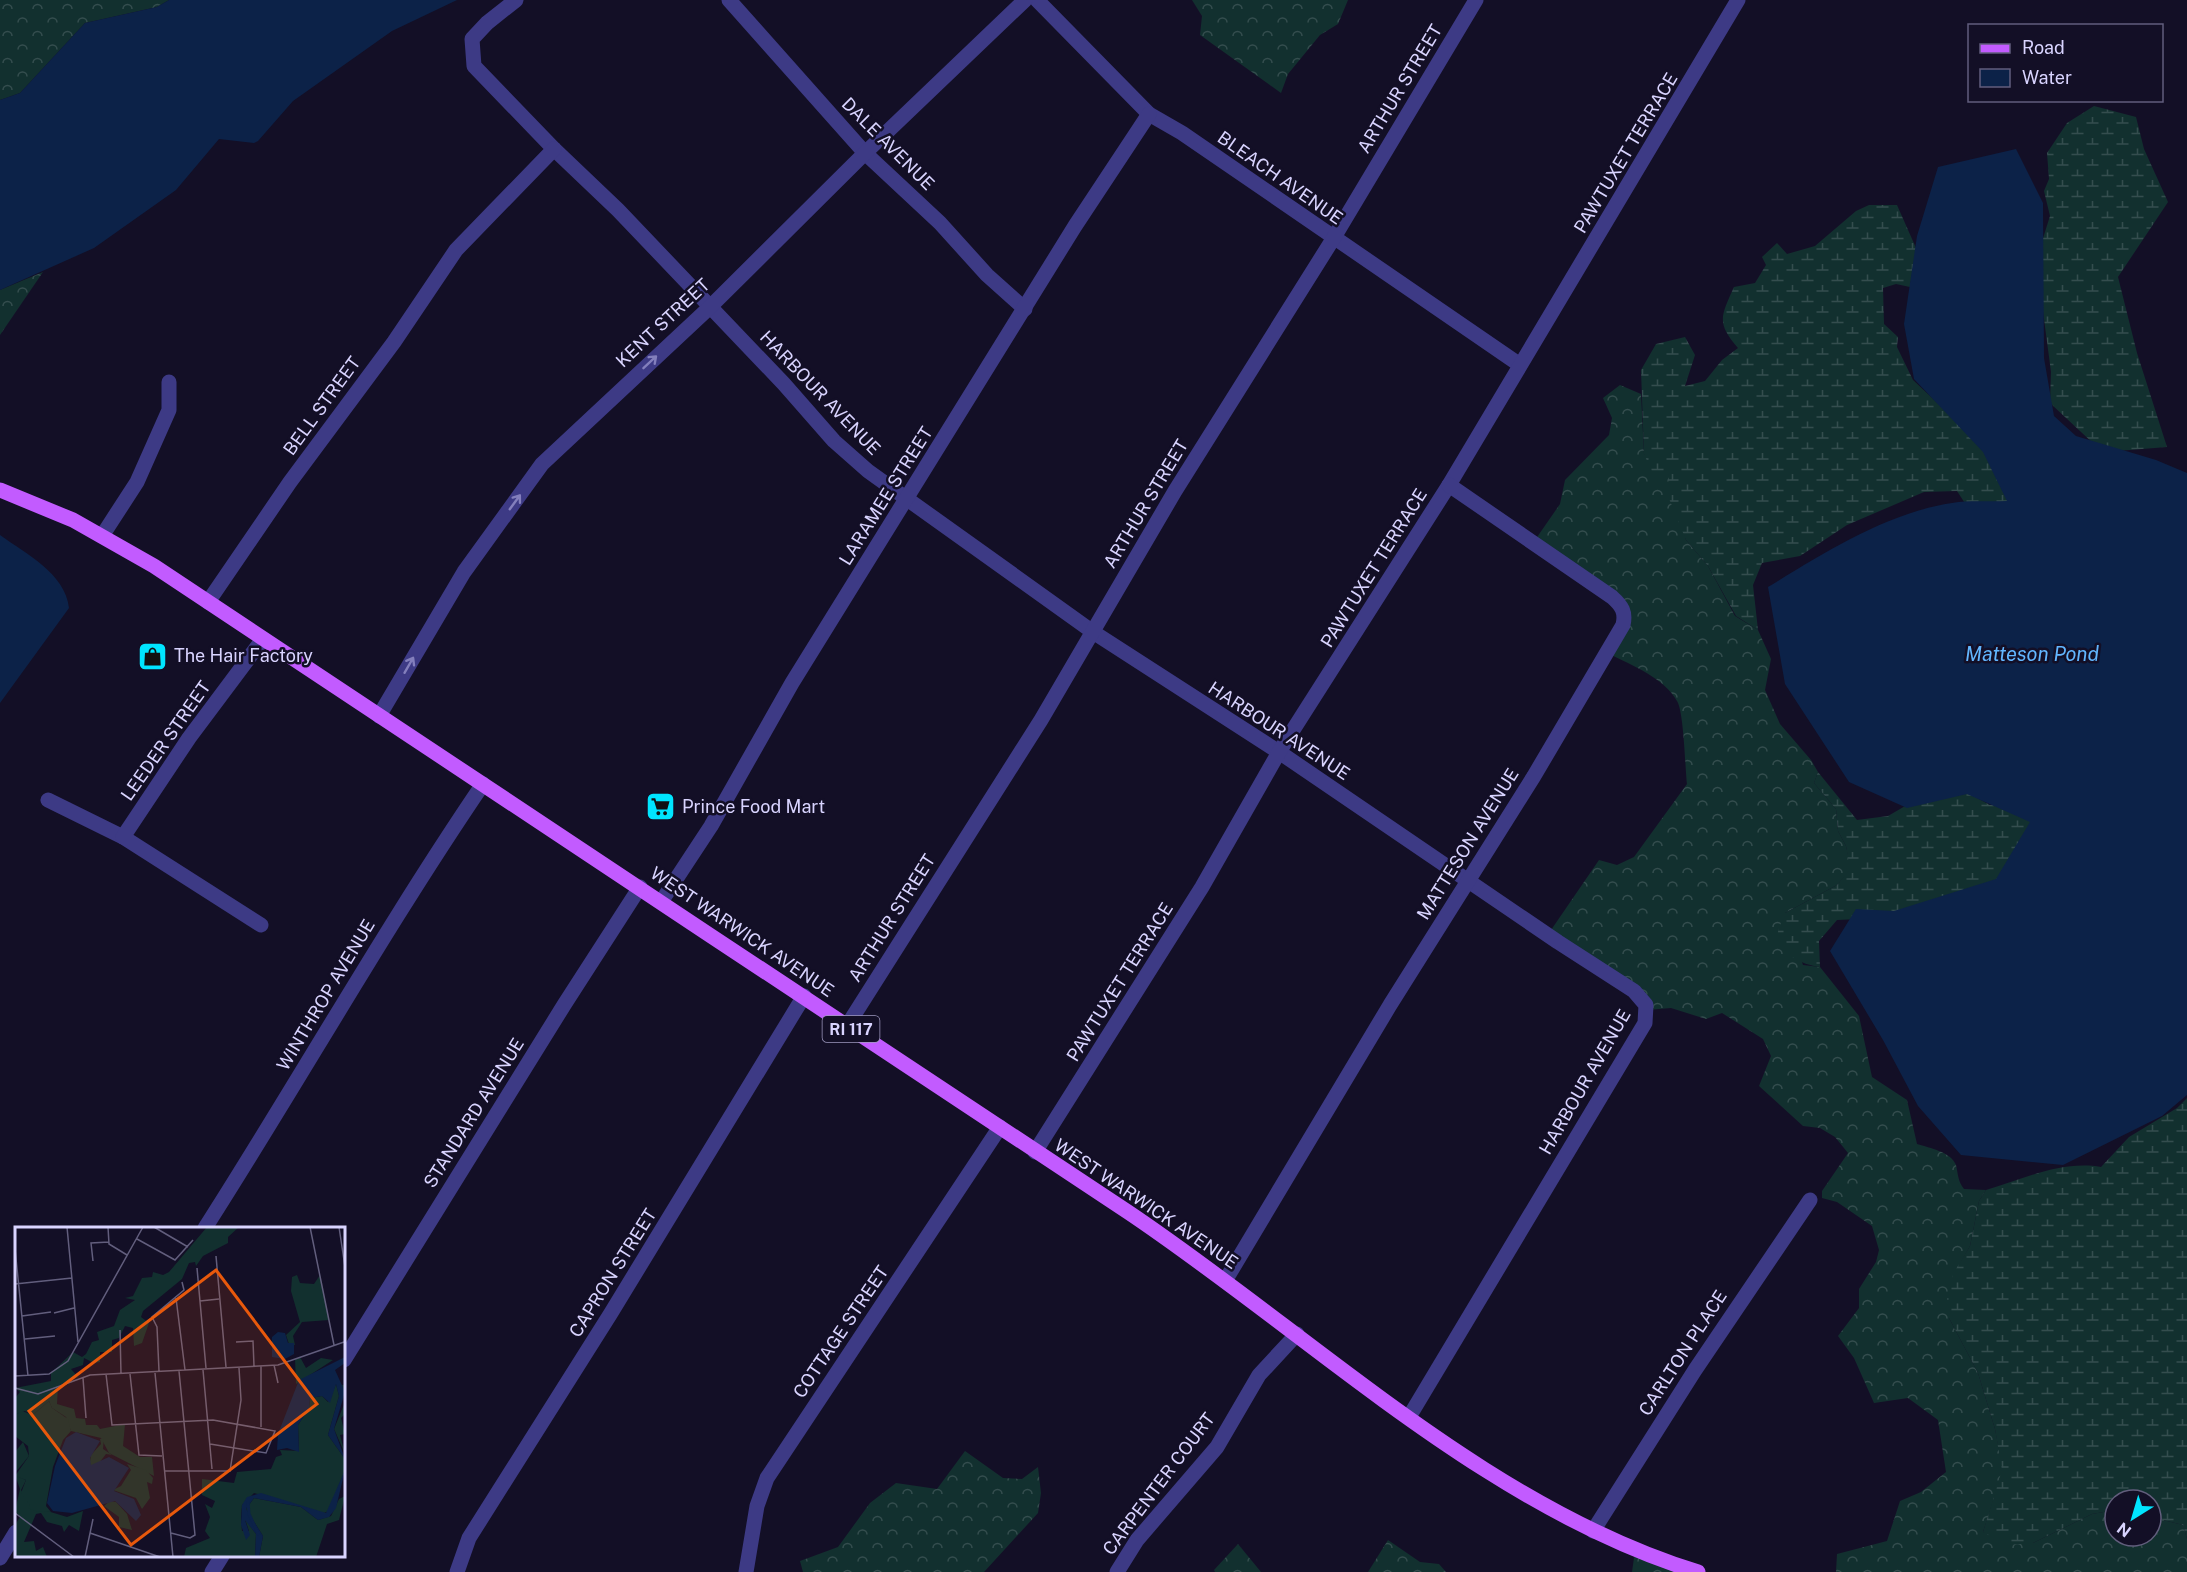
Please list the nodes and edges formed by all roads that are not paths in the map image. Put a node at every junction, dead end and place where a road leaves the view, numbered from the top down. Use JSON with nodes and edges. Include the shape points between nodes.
{"nodes":[{"id":1,"x":516,"y":0,"type":"edge"},
{"id":2,"x":729,"y":0,"type":"edge"},
{"id":3,"x":1025,"y":0,"type":"edge"},
{"id":4,"x":1037,"y":0,"type":"edge"},
{"id":5,"x":1476,"y":0,"type":"edge"},
{"id":6,"x":1738,"y":0,"type":"edge"},
{"id":7,"x":1149,"y":114,"type":"junction"},
{"id":8,"x":554,"y":149,"type":"junction"},
{"id":9,"x":865,"y":153,"type":"junction"},
{"id":10,"x":1333,"y":238,"type":"junction"},
{"id":11,"x":710,"y":307,"type":"junction"},
{"id":12,"x":1025,"y":309,"type":"junction"},
{"id":13,"x":1520,"y":365,"type":"junction"},
{"id":14,"x":169,"y":382,"type":"dead end"},
{"id":15,"x":1449,"y":485,"type":"junction"},
{"id":16,"x":0,"y":490,"type":"edge"},
{"id":17,"x":907,"y":500,"type":"junction"},
{"id":18,"x":102,"y":537,"type":"junction"},
{"id":19,"x":208,"y":602,"type":"junction"},
{"id":20,"x":1093,"y":632,"type":"junction"},
{"id":21,"x":263,"y":639,"type":"junction"},
{"id":22,"x":380,"y":716,"type":"junction"},
{"id":23,"x":1279,"y":752,"type":"junction"},
{"id":24,"x":483,"y":783,"type":"junction"},
{"id":25,"x":48,"y":800,"type":"dead end"},
{"id":26,"x":123,"y":837,"type":"junction"},
{"id":27,"x":1468,"y":880,"type":"junction"},
{"id":28,"x":640,"y":887,"type":"junction"},
{"id":29,"x":661,"y":902,"type":"junction"},
{"id":30,"x":261,"y":925,"type":"dead end"},
{"id":31,"x":804,"y":996,"type":"junction"},
{"id":32,"x":847,"y":1026,"type":"junction"},
{"id":33,"x":1000,"y":1127,"type":"junction"},
{"id":34,"x":1035,"y":1152,"type":"junction"},
{"id":35,"x":1810,"y":1200,"type":"dead end"},
{"id":36,"x":206,"y":1227,"type":"edge"},
{"id":37,"x":1225,"y":1281,"type":"junction"},
{"id":38,"x":1297,"y":1334,"type":"junction"},
{"id":39,"x":345,"y":1358,"type":"edge"},
{"id":40,"x":1409,"y":1417,"type":"junction"},
{"id":41,"x":1593,"y":1530,"type":"junction"},
{"id":42,"x":15,"y":1534,"type":"edge"},
{"id":43,"x":221,"y":1557,"type":"edge"},
{"id":44,"x":0,"y":1558,"type":"edge"},
{"id":45,"x":212,"y":1572,"type":"edge"},
{"id":46,"x":457,"y":1572,"type":"edge"},
{"id":47,"x":747,"y":1572,"type":"edge"},
{"id":48,"x":1117,"y":1572,"type":"edge"},
{"id":49,"x":1698,"y":1572,"type":"edge"}],
"edges":[{"from":1,"to":8,"type":"street","name":"HARBOUR AVENUE","via":[[472,39],[474,66]]},
{"from":2,"to":9,"type":"street","name":"DALE AVENUE"},
{"from":3,"to":9,"type":"street","name":"KENT STREET"},
{"from":4,"to":7,"type":"street","name":"BLEACH AVENUE"},
{"from":5,"to":10,"type":"street","name":"ARTHUR STREET"},
{"from":6,"to":13,"type":"street","name":"PAWTUXET TERRACE"},
{"from":7,"to":10,"type":"street","name":"BLEACH AVENUE"},
{"from":7,"to":12,"type":"street","name":"LARAMEE STREET"},
{"from":8,"to":11,"type":"street","name":"HARBOUR AVENUE"},
{"from":8,"to":19,"type":"street","name":"BELL STREET","via":[[469,234]]},
{"from":9,"to":11,"type":"street","name":"KENT STREET"},
{"from":9,"to":12,"type":"street","name":"DALE AVENUE"},
{"from":10,"to":13,"type":"street","name":"BLEACH AVENUE"},
{"from":10,"to":20,"type":"street","name":"ARTHUR STREET","via":[[1175,491]]},
{"from":11,"to":17,"type":"street","name":"HARBOUR AVENUE","via":[[834,441]]},
{"from":22,"to":11,"type":"street","name":"KENT STREET","one_way":true,"via":[[464,572],[542,464]]},
{"from":12,"to":17,"type":"street","name":"LARAMEE STREET"},
{"from":13,"to":15,"type":"street","name":"PAWTUXET TERRACE"},
{"from":14,"to":18,"type":"street","via":[[169,410],[136,482]]},
{"from":15,"to":23,"type":"street","name":"PAWTUXET TERRACE"},
{"from":15,"to":27,"type":"street","name":"MATTESON AVENUE","via":[[1612,597],[1625,616],[1611,647]]},
{"from":16,"to":18,"type":"main road","name":"WEST WARWICK AVENUE","number":"RI 117","via":[[73,520]]},
{"from":17,"to":20,"type":"street","name":"HARBOUR AVENUE"},
{"from":17,"to":29,"type":"street","name":"LARAMEE STREET"},
{"from":18,"to":19,"type":"main road","name":"WEST WARWICK AVENUE","number":"RI 117"},
{"from":19,"to":21,"type":"main road","name":"WEST WARWICK AVENUE","number":"RI 117"},
{"from":20,"to":23,"type":"street","name":"HARBOUR AVENUE"},
{"from":20,"to":32,"type":"street","name":"ARTHUR STREET"},
{"from":21,"to":22,"type":"main road","name":"WEST WARWICK AVENUE","number":"RI 117"},
{"from":21,"to":26,"type":"street","name":"LEEDER STREET","via":[[189,738]]},
{"from":22,"to":24,"type":"main road","name":"WEST WARWICK AVENUE","number":"RI 117"},
{"from":23,"to":27,"type":"street","name":"HARBOUR AVENUE"},
{"from":23,"to":34,"type":"street","name":"PAWTUXET TERRACE","via":[[1196,897]]},
{"from":24,"to":28,"type":"main road","name":"WEST WARWICK AVENUE","number":"RI 117"},
{"from":24,"to":36,"type":"street","name":"WINTHROP AVENUE","via":[[416,882],[315,1054]]},
{"from":25,"to":26,"type":"street"},
{"from":26,"to":30,"type":"street"},
{"from":27,"to":37,"type":"street","name":"MATTESON AVENUE"},
{"from":27,"to":40,"type":"street","name":"HARBOUR AVENUE","via":[[1634,991],[1646,1005],[1647,1013],[1645,1023]]},
{"from":28,"to":29,"type":"main road","name":"WEST WARWICK AVENUE","number":"RI 117"},
{"from":28,"to":39,"type":"street","name":"STANDARD AVENUE"},
{"from":29,"to":31,"type":"main road","name":"WEST WARWICK AVENUE","number":"RI 117"},
{"from":31,"to":32,"type":"main road","name":"WEST WARWICK AVENUE","number":"RI 117"},
{"from":31,"to":46,"type":"street","name":"CAPRON STREET","via":[[469,1538]]},
{"from":32,"to":33,"type":"main road","name":"WEST WARWICK AVENUE","number":"RI 117"},
{"from":33,"to":34,"type":"main road","name":"WEST WARWICK AVENUE","number":"RI 117"},
{"from":33,"to":47,"type":"street","name":"COTTAGE STREET","via":[[767,1478],[757,1506]]},
{"from":34,"to":37,"type":"main road","name":"WEST WARWICK AVENUE","number":"RI 117"},
{"from":35,"to":41,"type":"street","name":"CARLTON PLACE"},
{"from":37,"to":38,"type":"main road","name":"WEST WARWICK AVENUE","number":"RI 117"},
{"from":38,"to":40,"type":"main road","name":"WEST WARWICK AVENUE","number":"RI 117"},
{"from":38,"to":48,"type":"street","name":"CARPENTER COURT","via":[[1259,1375],[1217,1447],[1137,1540]]},
{"from":40,"to":41,"type":"main road","name":"WEST WARWICK AVENUE","number":"RI 117","via":[[1533,1500]]},
{"from":41,"to":49,"type":"main road","name":"WEST WARWICK AVENUE","number":"RI 117"},
{"from":42,"to":44,"type":"street"},
{"from":43,"to":45,"type":"street"}]}
